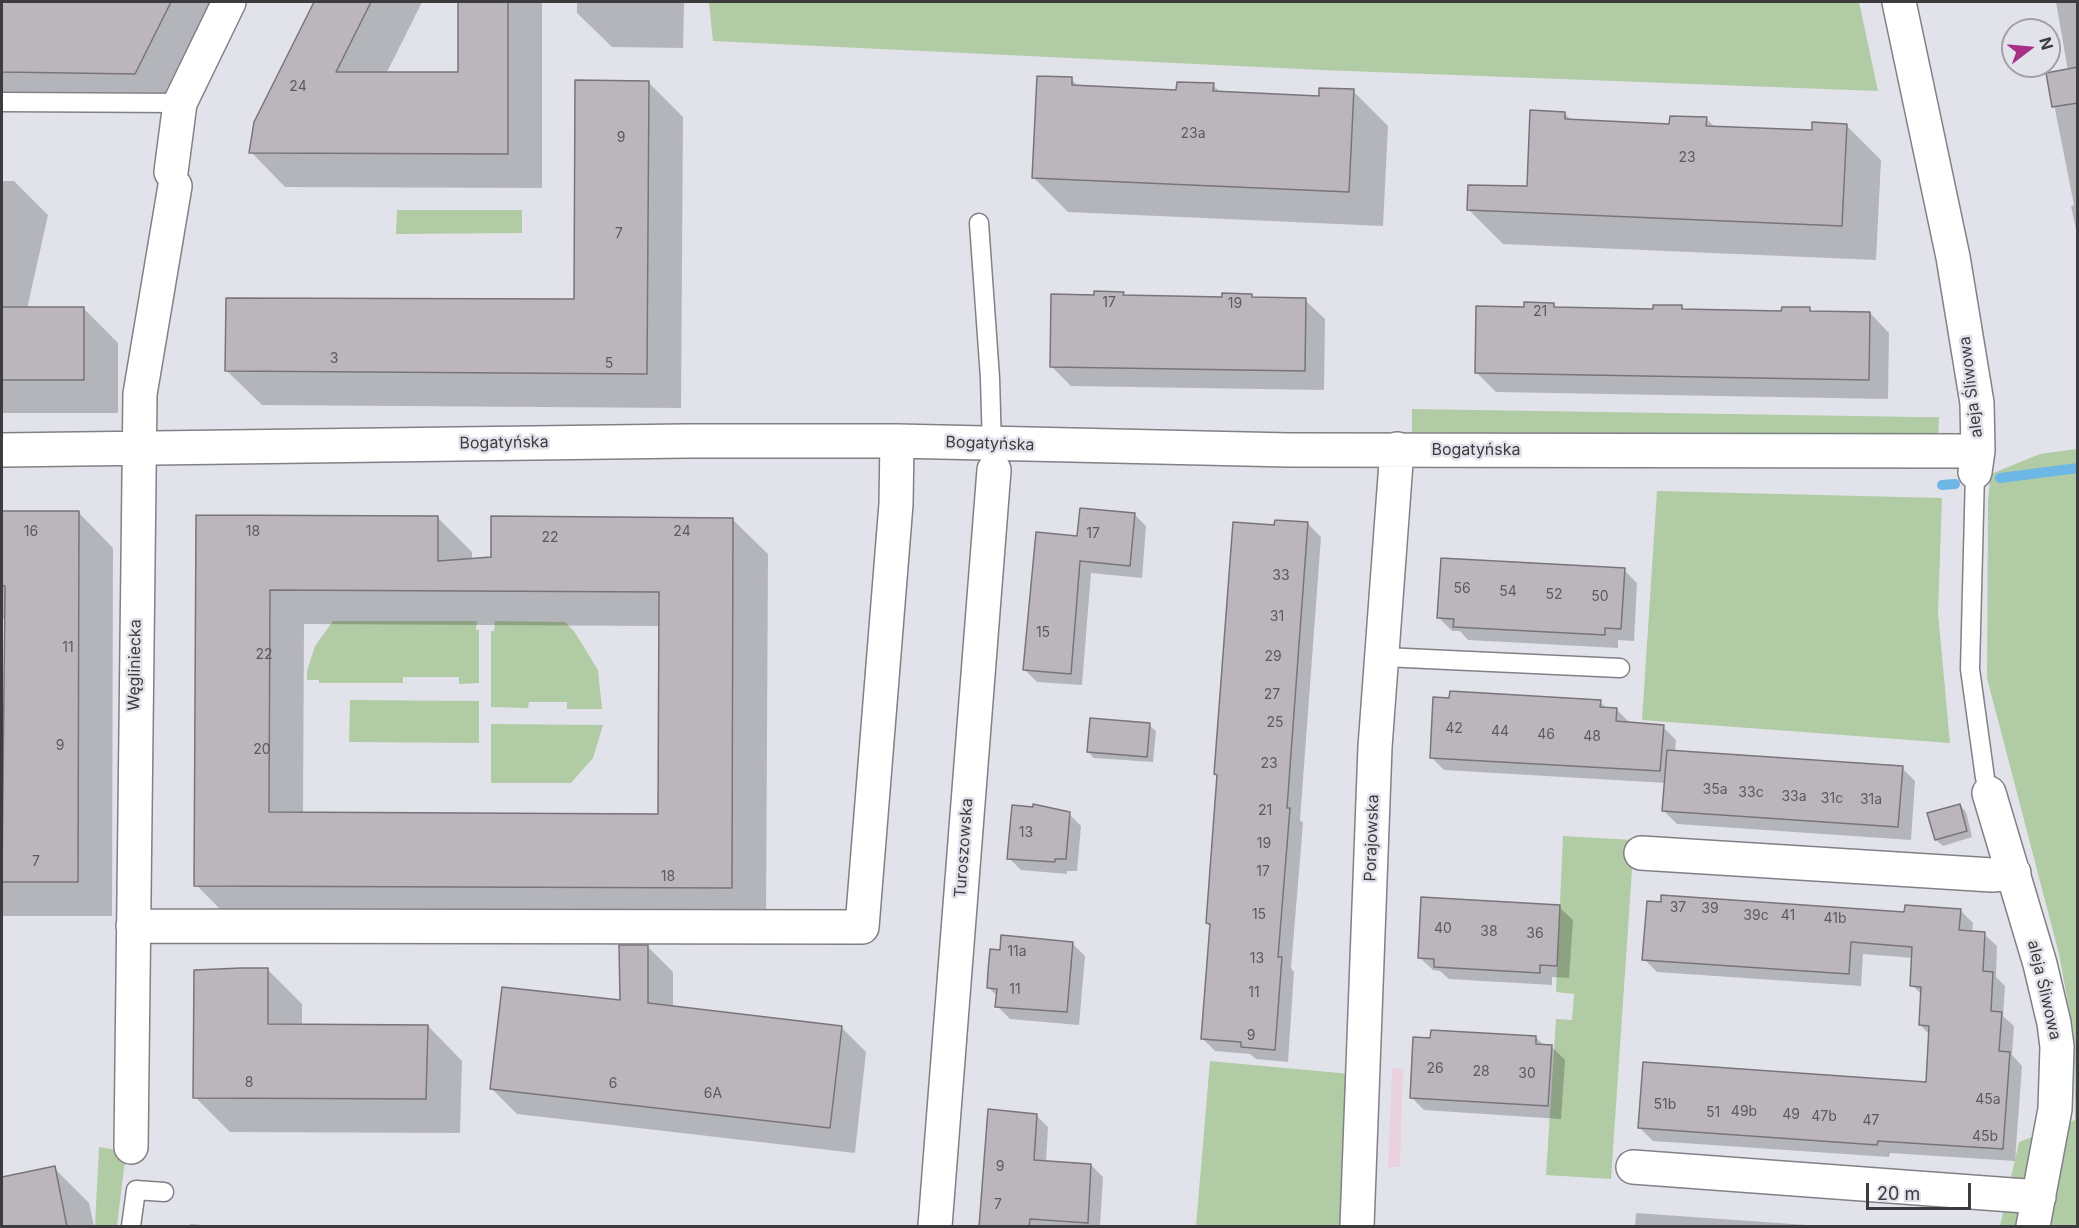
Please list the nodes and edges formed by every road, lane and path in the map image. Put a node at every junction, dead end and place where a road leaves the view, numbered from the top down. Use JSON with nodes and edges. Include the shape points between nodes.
{"nodes":[{"id":1,"x":229,"y":2,"type":"edge"},
{"id":2,"x":1899,"y":2,"type":"edge"},
{"id":3,"x":2,"y":102,"type":"edge"},
{"id":4,"x":180,"y":102,"type":"junction"},
{"id":5,"x":979,"y":223,"type":"dead end"},
{"id":6,"x":897,"y":441,"type":"junction"},
{"id":7,"x":137,"y":448,"type":"junction"},
{"id":8,"x":1397,"y":449,"type":"junction"},
{"id":9,"x":2,"y":450,"type":"edge"},
{"id":10,"x":993,"y":457,"type":"junction"},
{"id":11,"x":1976,"y":462,"type":"junction"},
{"id":12,"x":1384,"y":657,"type":"junction"},
{"id":13,"x":1620,"y":668,"type":"dead end"},
{"id":14,"x":1987,"y":786,"type":"joint"},
{"id":15,"x":1641,"y":853,"type":"dead end"},
{"id":16,"x":2014,"y":873,"type":"junction"},
{"id":17,"x":133,"y":926,"type":"junction"},
{"id":18,"x":131,"y":1147,"type":"dead end"},
{"id":19,"x":1633,"y":1167,"type":"dead end"},
{"id":20,"x":164,"y":1192,"type":"dead end"},
{"id":21,"x":2036,"y":1212,"type":"edge"},
{"id":22,"x":131,"y":1227,"type":"edge"},
{"id":23,"x":935,"y":1227,"type":"edge"},
{"id":24,"x":1357,"y":1227,"type":"edge"}],
"edges":[{"from":1,"to":4,"type":"street","name":"Węgliniecka"},
{"from":2,"to":11,"type":"street","name":"aleja Śliwowa","via":[[1953,257],[1977,403]]},
{"from":3,"to":4,"type":"lane"},
{"from":4,"to":7,"type":"street","name":"Węgliniecka","via":[[173,179],[140,394]]},
{"from":5,"to":10,"type":"lane"},
{"from":6,"to":7,"type":"street","name":"Bogatyńska"},
{"from":6,"to":10,"type":"street","name":"Bogatyńska"},
{"from":6,"to":17,"type":"street","via":[[896,504],[862,927]]},
{"from":7,"to":9,"type":"street","name":"Bogatyńska"},
{"from":7,"to":17,"type":"street","name":"Węgliniecka"},
{"from":8,"to":10,"type":"street","name":"Bogatyńska"},
{"from":8,"to":11,"type":"street","name":"Bogatyńska"},
{"from":8,"to":12,"type":"street","name":"Porajowska"},
{"from":10,"to":23,"type":"street","name":"Turoszowska"},
{"from":11,"to":14,"type":"lane","name":"aleja Śliwowa","via":[[1970,669]]},
{"from":12,"to":13,"type":"lane"},
{"from":12,"to":24,"type":"street","name":"Porajowska","via":[[1375,747]]},
{"from":14,"to":16,"type":"street","name":"aleja Śliwowa"},
{"from":15,"to":16,"type":"street","via":[[1992,875]]},
{"from":16,"to":21,"type":"street","name":"aleja Śliwowa","via":[[2048,995],[2057,1047],[2055,1109]]},
{"from":17,"to":18,"type":"street","name":"Węgliniecka"},
{"from":19,"to":21,"type":"street"},
{"from":20,"to":22,"type":"lane","via":[[136,1190]]}]}
